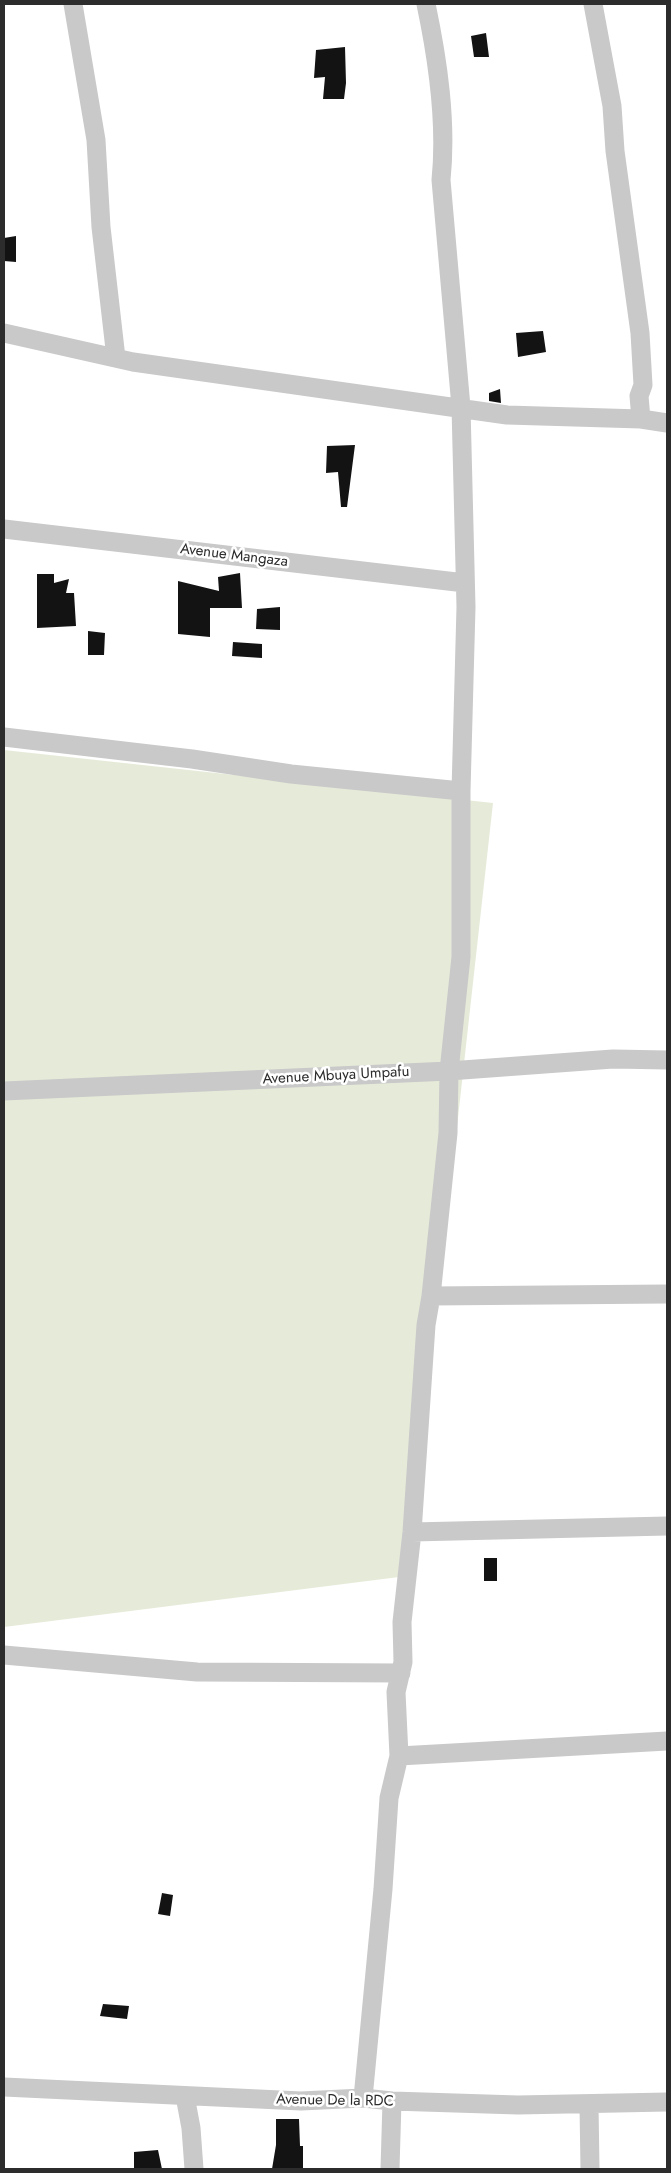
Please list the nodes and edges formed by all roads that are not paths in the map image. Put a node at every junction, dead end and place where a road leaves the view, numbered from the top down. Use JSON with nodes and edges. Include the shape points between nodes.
{"nodes":[{"id":1,"x":73,"y":4,"type":"edge"},
{"id":2,"x":426,"y":4,"type":"edge"},
{"id":3,"x":593,"y":4,"type":"edge"},
{"id":4,"x":4,"y":333,"type":"edge"},
{"id":5,"x":116,"y":358,"type":"junction"},
{"id":6,"x":461,"y":408,"type":"junction"},
{"id":7,"x":641,"y":420,"type":"junction"},
{"id":8,"x":667,"y":423,"type":"edge"},
{"id":9,"x":4,"y":529,"type":"edge"},
{"id":10,"x":465,"y":583,"type":"junction"},
{"id":11,"x":4,"y":737,"type":"edge"},
{"id":12,"x":461,"y":791,"type":"junction"},
{"id":13,"x":667,"y":1060,"type":"edge"},
{"id":14,"x":449,"y":1071,"type":"junction"},
{"id":15,"x":4,"y":1091,"type":"edge"},
{"id":16,"x":667,"y":1294,"type":"edge"},
{"id":17,"x":432,"y":1296,"type":"junction"},
{"id":18,"x":667,"y":1526,"type":"edge"},
{"id":19,"x":412,"y":1532,"type":"junction"},
{"id":20,"x":4,"y":1655,"type":"edge"},
{"id":21,"x":400,"y":1673,"type":"junction"},
{"id":22,"x":667,"y":1741,"type":"edge"},
{"id":23,"x":398,"y":1756,"type":"junction"},
{"id":24,"x":4,"y":2087,"type":"edge"},
{"id":25,"x":185,"y":2096,"type":"junction"},
{"id":26,"x":363,"y":2098,"type":"junction"},
{"id":27,"x":392,"y":2101,"type":"junction"},
{"id":28,"x":667,"y":2102,"type":"edge"},
{"id":29,"x":589,"y":2105,"type":"junction"},
{"id":30,"x":194,"y":2169,"type":"edge"},
{"id":31,"x":390,"y":2169,"type":"edge"},
{"id":32,"x":590,"y":2169,"type":"edge"}],
"edges":[{"from":1,"to":5,"type":"street","via":[[96,140],[101,227]]},
{"from":2,"to":6,"type":"street","via":[[445,147],[442,180]]},
{"from":3,"to":7,"type":"street","via":[[612,106],[615,151],[640,333]]},
{"from":4,"to":5,"type":"street"},
{"from":5,"to":6,"type":"street"},
{"from":6,"to":7,"type":"street","via":[[507,415]]},
{"from":6,"to":10,"type":"street"},
{"from":7,"to":8,"type":"street"},
{"from":9,"to":10,"type":"street","name":"Avenue Mangaza"},
{"from":10,"to":12,"type":"street"},
{"from":11,"to":12,"type":"street","via":[[367,783]]},
{"from":12,"to":14,"type":"street","via":[[461,957]]},
{"from":13,"to":14,"type":"street","name":"Avenue Mbuya Umpafu","via":[[614,1059]]},
{"from":14,"to":15,"type":"street","name":"Avenue Mbuya Umpafu"},
{"from":14,"to":17,"type":"street","via":[[448,1133]]},
{"from":16,"to":17,"type":"street"},
{"from":17,"to":19,"type":"street","via":[[426,1325]]},
{"from":18,"to":19,"type":"street"},
{"from":19,"to":21,"type":"street"},
{"from":20,"to":21,"type":"street","via":[[197,1672]]},
{"from":21,"to":23,"type":"street","via":[[396,1692]]},
{"from":22,"to":23,"type":"street"},
{"from":23,"to":26,"type":"street","via":[[389,1798]]},
{"from":24,"to":25,"type":"street","name":"Avenue De la RDC"},
{"from":25,"to":26,"type":"street","name":"Avenue De la RDC","via":[[301,2101]]},
{"from":25,"to":30,"type":"street"},
{"from":26,"to":27,"type":"street","name":"Avenue De la RDC"},
{"from":27,"to":29,"type":"street","name":"Avenue De la RDC"},
{"from":27,"to":31,"type":"street"},
{"from":28,"to":29,"type":"street","name":"Avenue De la RDC"},
{"from":29,"to":32,"type":"street"}]}
